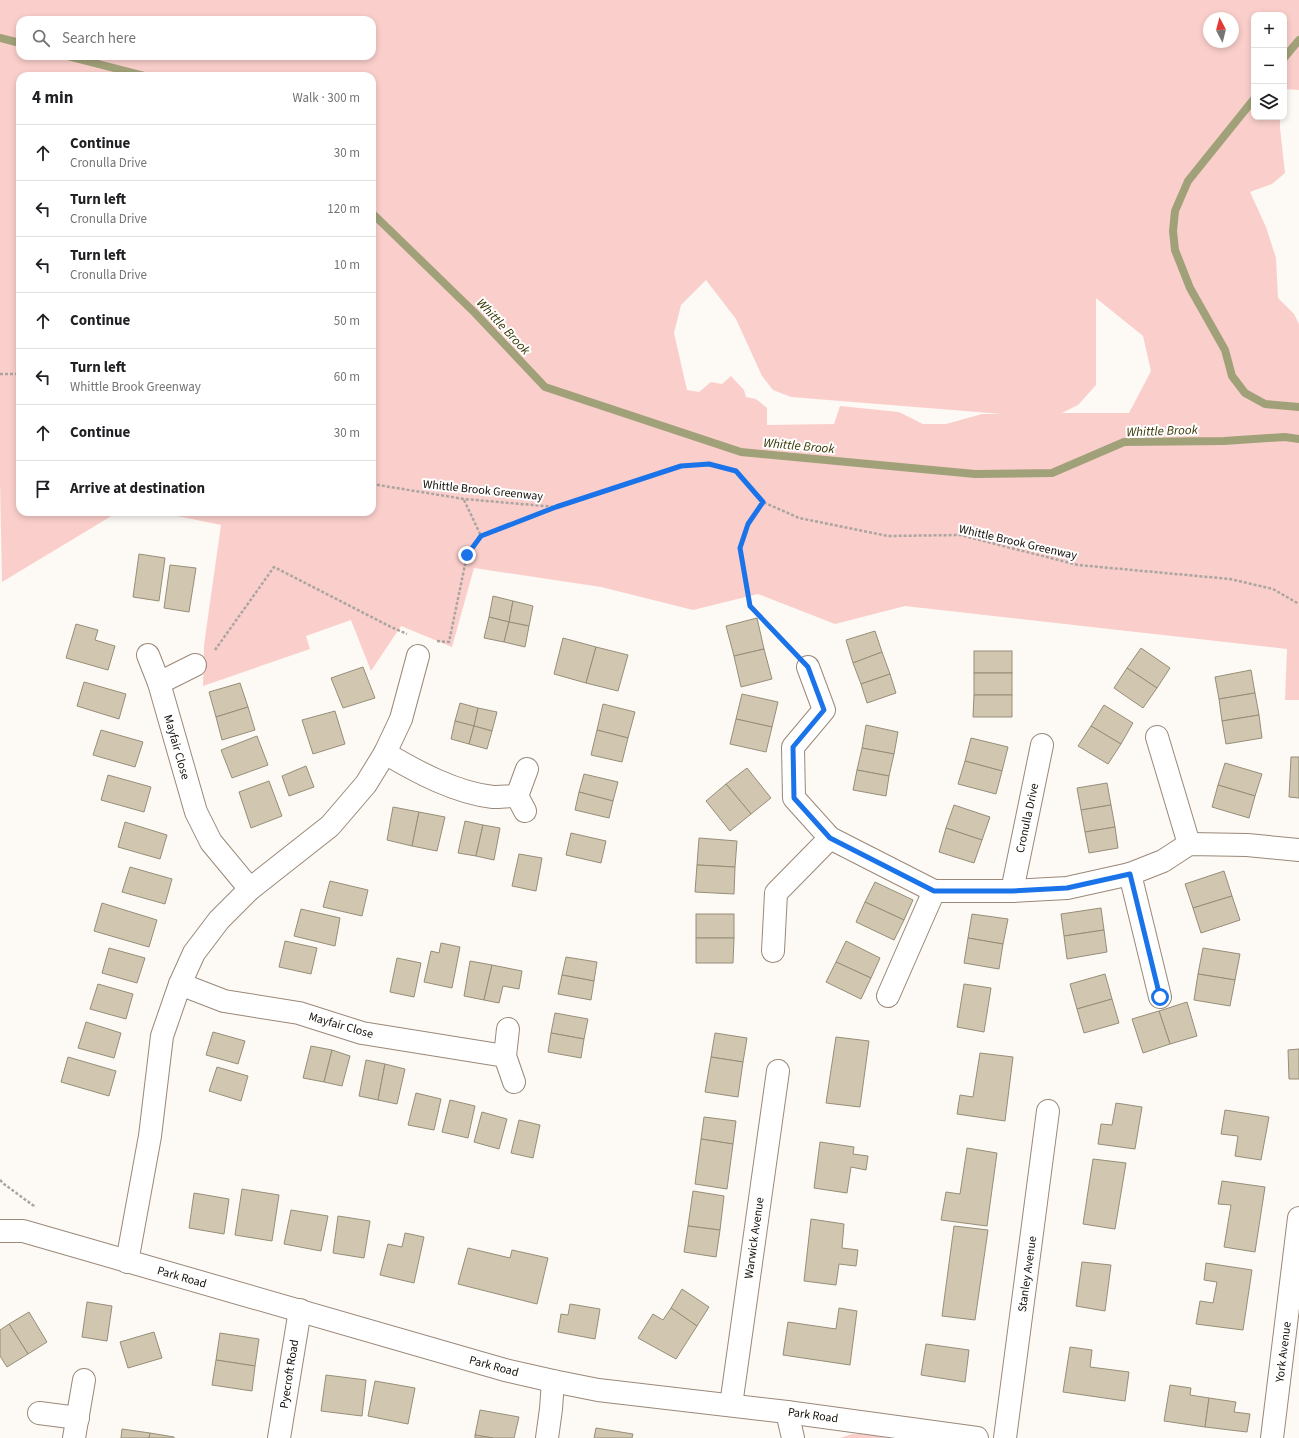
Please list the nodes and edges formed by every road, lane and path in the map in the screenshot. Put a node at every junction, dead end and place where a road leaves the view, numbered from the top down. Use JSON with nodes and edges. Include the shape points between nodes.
{"nodes":[{"id":1,"x":0,"y":374,"type":"edge"},
{"id":2,"x":16,"y":374,"type":"edge"},
{"id":3,"x":376,"y":485,"type":"edge"},
{"id":4,"x":464,"y":499,"type":"junction"},
{"id":5,"x":763,"y":502,"type":"junction"},
{"id":6,"x":556,"y":507,"type":"junction"},
{"id":7,"x":481,"y":536,"type":"junction"},
{"id":8,"x":1299,"y":604,"type":"edge"},
{"id":9,"x":418,"y":647,"type":"junction"},
{"id":10,"x":148,"y":655,"type":"dead end"},
{"id":11,"x":195,"y":665,"type":"joint"},
{"id":12,"x":808,"y":667,"type":"joint"},
{"id":13,"x":159,"y":684,"type":"junction"},
{"id":14,"x":1157,"y":737,"type":"dead end"},
{"id":15,"x":1042,"y":745,"type":"dead end"},
{"id":16,"x":385,"y":753,"type":"junction"},
{"id":17,"x":527,"y":770,"type":"dead end"},
{"id":18,"x":830,"y":838,"type":"junction"},
{"id":19,"x":1189,"y":844,"type":"junction"},
{"id":20,"x":1299,"y":850,"type":"edge"},
{"id":21,"x":1130,"y":874,"type":"junction"},
{"id":22,"x":250,"y":889,"type":"junction"},
{"id":23,"x":934,"y":891,"type":"junction"},
{"id":24,"x":1012,"y":891,"type":"junction"},
{"id":25,"x":773,"y":951,"type":"dead end"},
{"id":26,"x":180,"y":984,"type":"junction"},
{"id":27,"x":888,"y":996,"type":"dead end"},
{"id":28,"x":1160,"y":997,"type":"dead end"},
{"id":29,"x":508,"y":1030,"type":"dead end"},
{"id":30,"x":505,"y":1056,"type":"junction"},
{"id":31,"x":778,"y":1071,"type":"dead end"},
{"id":32,"x":514,"y":1082,"type":"dead end"},
{"id":33,"x":1048,"y":1111,"type":"dead end"},
{"id":34,"x":0,"y":1180,"type":"edge"},
{"id":35,"x":34,"y":1206,"type":"dead end"},
{"id":36,"x":0,"y":1217,"type":"edge"},
{"id":37,"x":1299,"y":1218,"type":"edge"},
{"id":38,"x":0,"y":1231,"type":"edge"},
{"id":39,"x":23,"y":1231,"type":"junction"},
{"id":40,"x":127,"y":1262,"type":"junction"},
{"id":41,"x":300,"y":1310,"type":"junction"},
{"id":42,"x":84,"y":1380,"type":"dead end"},
{"id":43,"x":553,"y":1381,"type":"junction"},
{"id":44,"x":731,"y":1405,"type":"junction"},
{"id":45,"x":788,"y":1412,"type":"junction"},
{"id":46,"x":39,"y":1413,"type":"dead end"},
{"id":47,"x":76,"y":1428,"type":"edge"},
{"id":48,"x":279,"y":1438,"type":"edge"},
{"id":49,"x":547,"y":1438,"type":"edge"},
{"id":50,"x":793,"y":1438,"type":"edge"},
{"id":51,"x":978,"y":1438,"type":"edge"},
{"id":52,"x":1004,"y":1438,"type":"edge"},
{"id":53,"x":1272,"y":1438,"type":"edge"}],
"edges":[{"from":1,"to":2,"type":"path"},
{"from":3,"to":4,"type":"path","name":"Whittle Brook Greenway"},
{"from":4,"to":6,"type":"path","name":"Whittle Brook Greenway"},
{"from":4,"to":7,"type":"path"},
{"from":5,"to":6,"type":"path","name":"Whittle Brook Greenway","via":[[736,471],[709,464],[681,466]]},
{"from":5,"to":8,"type":"path","name":"Whittle Brook Greenway","via":[[799,518],[888,536],[960,535],[1078,565],[1230,579],[1273,589]]},
{"from":5,"to":12,"type":"path","via":[[748,524],[740,548],[750,606]]},
{"from":6,"to":7,"type":"path"},
{"from":7,"to":9,"type":"path","via":[[467,555],[449,642]]},
{"from":9,"to":11,"type":"path","via":[[391,627],[274,567],[211,655]]},
{"from":9,"to":16,"type":"street","via":[[400,718]]},
{"from":10,"to":13,"type":"street","name":"Mayfair Close"},
{"from":11,"to":13,"type":"street"},
{"from":12,"to":18,"type":"street","via":[[824,710],[793,747],[794,798]]},
{"from":13,"to":22,"type":"street","name":"Mayfair Close","via":[[196,812],[211,842]]},
{"from":14,"to":19,"type":"street"},
{"from":15,"to":24,"type":"street","name":"Cronulla Drive"},
{"from":16,"to":17,"type":"street","via":[[419,773],[470,793],[521,804]]},
{"from":16,"to":22,"type":"street","via":[[366,784],[330,826]]},
{"from":18,"to":23,"type":"street"},
{"from":18,"to":25,"type":"street","via":[[776,893]]},
{"from":19,"to":20,"type":"street","via":[[1247,845]]},
{"from":19,"to":21,"type":"street","via":[[1163,861]]},
{"from":21,"to":24,"type":"street","via":[[1067,888]]},
{"from":21,"to":28,"type":"street"},
{"from":22,"to":26,"type":"street","via":[[219,920],[194,953]]},
{"from":23,"to":24,"type":"street"},
{"from":23,"to":27,"type":"street"},
{"from":26,"to":30,"type":"street","name":"Mayfair Close","via":[[224,1001],[299,1013],[362,1033]]},
{"from":26,"to":40,"type":"street","via":[[162,1036],[150,1136]]},
{"from":29,"to":30,"type":"street"},
{"from":30,"to":32,"type":"street"},
{"from":31,"to":44,"type":"street","name":"Warwick Avenue"},
{"from":33,"to":52,"type":"street","name":"Stanley Avenue"},
{"from":34,"to":35,"type":"path"},
{"from":36,"to":39,"type":"street","name":"Park Road"},
{"from":37,"to":53,"type":"street","name":"York Avenue"},
{"from":38,"to":39,"type":"street","name":"Park Road"},
{"from":39,"to":40,"type":"street","name":"Park Road"},
{"from":40,"to":41,"type":"street","name":"Park Road"},
{"from":41,"to":43,"type":"street","name":"Park Road","via":[[505,1370]]},
{"from":41,"to":48,"type":"street","name":"Pyecroft Road"},
{"from":42,"to":47,"type":"street"},
{"from":43,"to":44,"type":"street","name":"Park Road","via":[[598,1390]]},
{"from":43,"to":49,"type":"street"},
{"from":44,"to":45,"type":"street","name":"Park Road"},
{"from":45,"to":50,"type":"street"},
{"from":45,"to":51,"type":"street","name":"Park Road"},
{"from":46,"to":47,"type":"street"}]}
